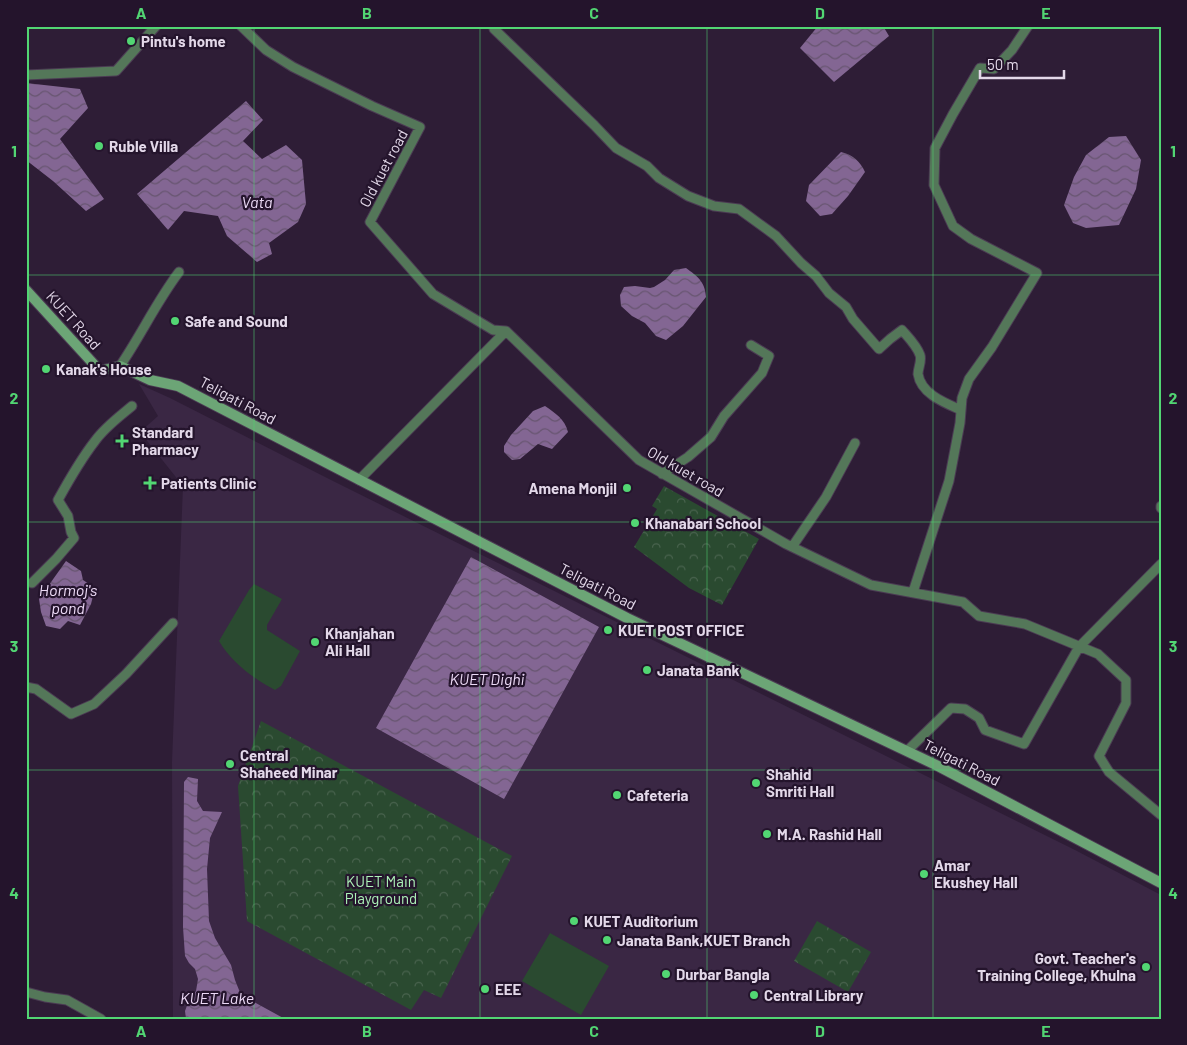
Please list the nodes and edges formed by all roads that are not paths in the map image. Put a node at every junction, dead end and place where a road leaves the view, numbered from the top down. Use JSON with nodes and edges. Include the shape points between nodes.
{"nodes":[{"id":1,"x":156,"y":26,"type":"edge"},
{"id":2,"x":242,"y":26,"type":"edge"},
{"id":3,"x":497,"y":26,"type":"edge"},
{"id":4,"x":1028,"y":26,"type":"edge"},
{"id":5,"x":26,"y":75,"type":"edge"},
{"id":6,"x":180,"y":272,"type":"dead end"},
{"id":7,"x":26,"y":290,"type":"edge"},
{"id":8,"x":506,"y":331,"type":"junction"},
{"id":9,"x":751,"y":345,"type":"dead end"},
{"id":10,"x":120,"y":366,"type":"junction"},
{"id":11,"x":132,"y":406,"type":"dead end"},
{"id":12,"x":961,"y":410,"type":"junction"},
{"id":13,"x":855,"y":443,"type":"dead end"},
{"id":14,"x":662,"y":474,"type":"junction"},
{"id":15,"x":359,"y":480,"type":"junction"},
{"id":16,"x":792,"y":547,"type":"junction"},
{"id":17,"x":1161,"y":564,"type":"edge"},
{"id":18,"x":32,"y":583,"type":"dead end"},
{"id":19,"x":913,"y":592,"type":"junction"},
{"id":20,"x":173,"y":623,"type":"dead end"},
{"id":21,"x":1079,"y":647,"type":"junction"},
{"id":22,"x":26,"y":687,"type":"edge"},
{"id":23,"x":907,"y":751,"type":"junction"},
{"id":24,"x":1161,"y":816,"type":"edge"},
{"id":25,"x":1161,"y":883,"type":"edge"},
{"id":26,"x":26,"y":992,"type":"edge"},
{"id":27,"x":101,"y":1019,"type":"edge"}],
"edges":[{"from":1,"to":5,"type":"street","via":[[116,71]]},
{"from":2,"to":8,"type":"street","name":"Old kuet road","via":[[266,50],[293,67],[420,127],[370,222],[433,294],[493,330]]},
{"from":3,"to":12,"type":"street","via":[[494,29],[616,148],[688,196],[714,206],[739,209],[776,236],[846,307],[858,326],[880,349],[902,330],[921,357],[918,374],[924,389]]},
{"from":4,"to":12,"type":"street","via":[[994,69],[980,68],[935,148],[934,185],[952,226],[971,240],[1037,273],[969,379]]},
{"from":6,"to":10,"type":"street","via":[[166,289]]},
{"from":7,"to":10,"type":"main road","name":"KUET Road","via":[[100,370]]},
{"from":8,"to":14,"type":"street","name":"Old kuet road","via":[[639,460]]},
{"from":8,"to":15,"type":"street"},
{"from":9,"to":14,"type":"street","via":[[769,356],[762,373],[724,416],[710,438]]},
{"from":10,"to":15,"type":"main road","name":"Teligati Road","via":[[150,380],[178,386]]},
{"from":11,"to":18,"type":"street","via":[[96,439],[58,500],[68,516],[74,538]]},
{"from":12,"to":19,"type":"street","via":[[949,481]]},
{"from":13,"to":16,"type":"street","via":[[826,497]]},
{"from":14,"to":16,"type":"street","name":"Old kuet road"},
{"from":15,"to":23,"type":"main road","name":"Teligati Road","via":[[626,618]]},
{"from":16,"to":19,"type":"street","name":"Old kuet road","via":[[871,585]]},
{"from":17,"to":21,"type":"street"},
{"from":19,"to":21,"type":"street","name":"Old kuet road","via":[[963,602],[979,616],[1025,624]]},
{"from":20,"to":22,"type":"street","via":[[94,704],[78,711],[71,714],[36,689]]},
{"from":21,"to":23,"type":"street","via":[[1024,744],[985,730],[980,718],[964,709],[951,708]]},
{"from":21,"to":24,"type":"street","name":"Old kuet road","via":[[1098,654],[1126,680],[1126,703],[1099,756],[1109,772]]},
{"from":23,"to":25,"type":"main road","name":"Teligati Road"},
{"from":26,"to":27,"type":"street","via":[[67,1000]]}]}
